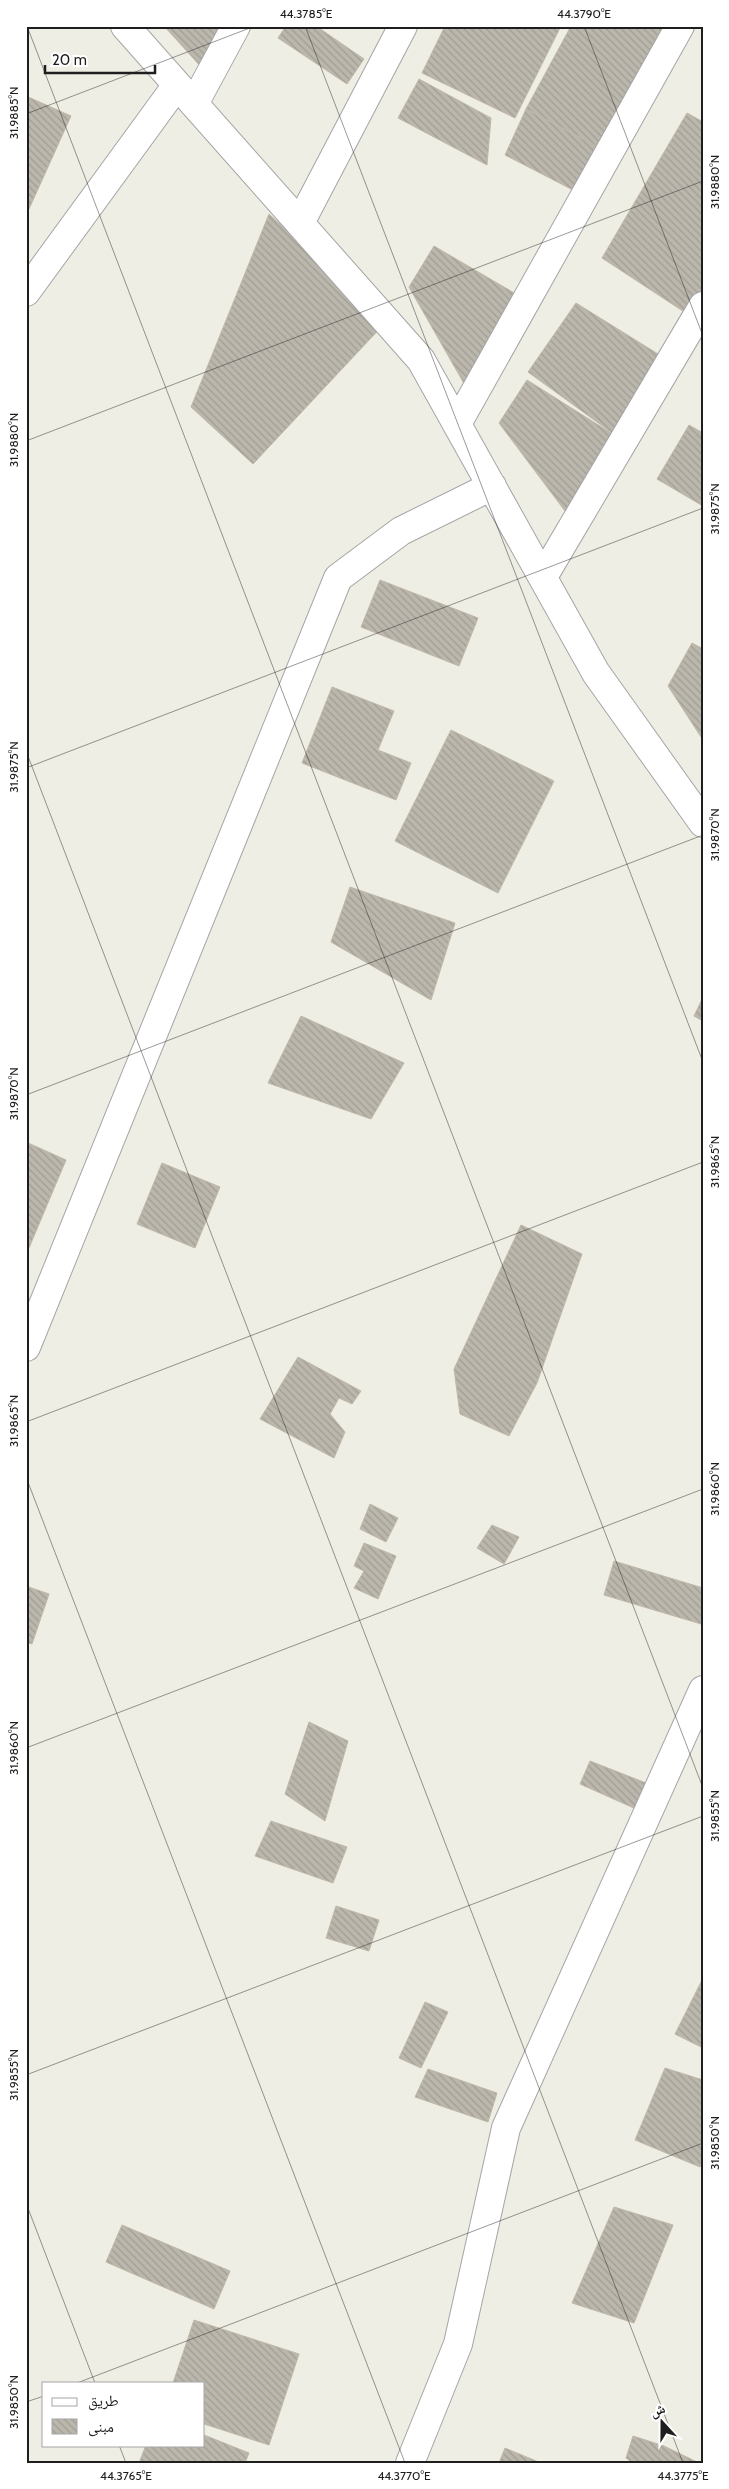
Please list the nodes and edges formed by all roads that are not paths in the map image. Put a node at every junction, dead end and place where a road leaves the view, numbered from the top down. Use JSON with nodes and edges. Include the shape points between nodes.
{"nodes":[{"id":1,"x":125,"y":26,"type":"edge"},
{"id":2,"x":236,"y":26,"type":"edge"},
{"id":3,"x":403,"y":26,"type":"edge"},
{"id":4,"x":680,"y":26,"type":"edge"},
{"id":5,"x":186,"y":95,"type":"junction"},
{"id":6,"x":300,"y":223,"type":"junction"},
{"id":7,"x":26,"y":292,"type":"edge"},
{"id":8,"x":703,"y":306,"type":"edge"},
{"id":9,"x":457,"y":424,"type":"junction"},
{"id":10,"x":492,"y":486,"type":"junction"},
{"id":11,"x":543,"y":577,"type":"junction"},
{"id":12,"x":703,"y":822,"type":"edge"},
{"id":13,"x":26,"y":1346,"type":"edge"},
{"id":14,"x":703,"y":1690,"type":"edge"},
{"id":15,"x":410,"y":2463,"type":"edge"}],
"edges":[{"from":1,"to":5,"type":"street"},
{"from":2,"to":5,"type":"street"},
{"from":3,"to":6,"type":"street"},
{"from":4,"to":9,"type":"street"},
{"from":5,"to":6,"type":"street"},
{"from":5,"to":7,"type":"street"},
{"from":6,"to":9,"type":"street","via":[[422,360]]},
{"from":8,"to":11,"type":"street"},
{"from":9,"to":10,"type":"street"},
{"from":10,"to":11,"type":"street"},
{"from":10,"to":13,"type":"street","via":[[401,530],[338,578]]},
{"from":11,"to":12,"type":"street","via":[[596,673]]},
{"from":14,"to":15,"type":"street","via":[[506,2128],[458,2344]]}]}
